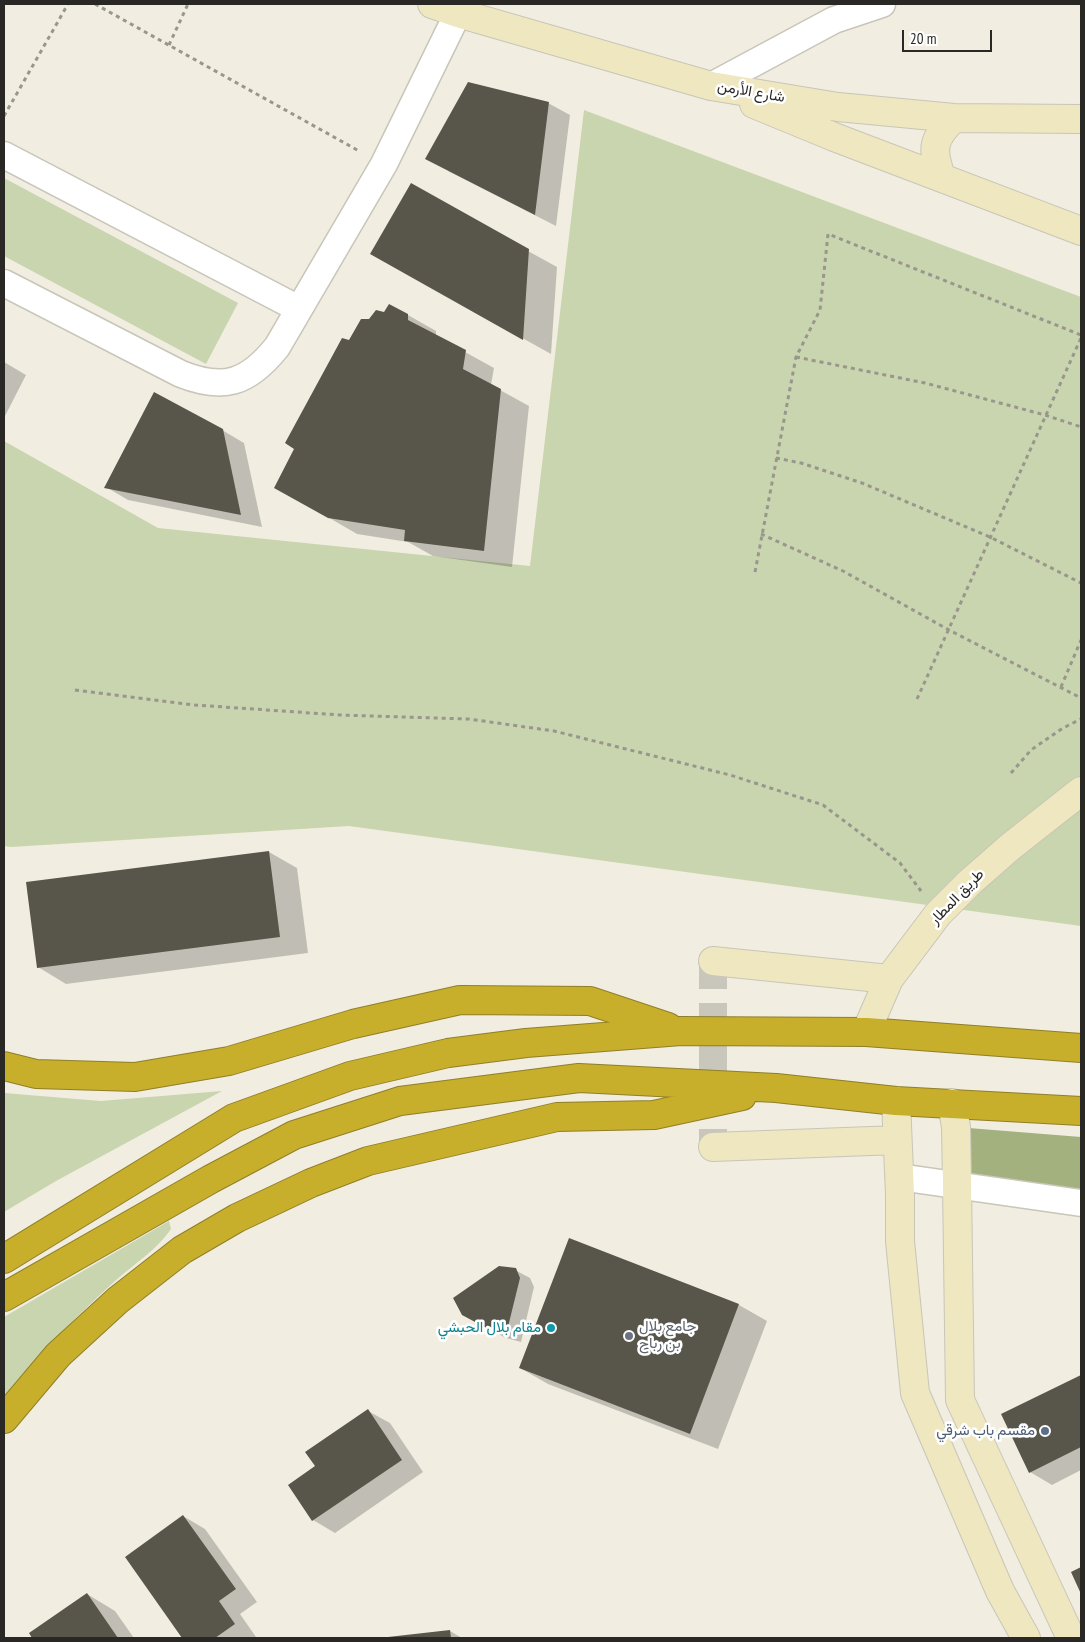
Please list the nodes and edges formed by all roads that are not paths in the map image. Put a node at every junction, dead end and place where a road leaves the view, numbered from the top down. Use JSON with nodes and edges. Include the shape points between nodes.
{"nodes":[{"id":1,"x":432,"y":4,"type":"edge"},
{"id":2,"x":882,"y":4,"type":"edge"},
{"id":3,"x":458,"y":14,"type":"junction"},
{"id":4,"x":711,"y":86,"type":"junction"},
{"id":5,"x":954,"y":118,"type":"junction"},
{"id":6,"x":1081,"y":119,"type":"edge"},
{"id":7,"x":4,"y":155,"type":"edge"},
{"id":8,"x":941,"y":176,"type":"junction"},
{"id":9,"x":1081,"y":231,"type":"edge"},
{"id":10,"x":4,"y":283,"type":"edge"},
{"id":11,"x":299,"y":309,"type":"junction"},
{"id":12,"x":1081,"y":791,"type":"edge"},
{"id":13,"x":713,"y":961,"type":"dead end"},
{"id":14,"x":889,"y":979,"type":"junction"},
{"id":15,"x":681,"y":1031,"type":"junction"},
{"id":16,"x":866,"y":1032,"type":"junction"},
{"id":17,"x":1081,"y":1048,"type":"edge"},
{"id":18,"x":4,"y":1066,"type":"edge"},
{"id":19,"x":776,"y":1088,"type":"junction"},
{"id":20,"x":896,"y":1101,"type":"junction"},
{"id":21,"x":952,"y":1103,"type":"junction"},
{"id":22,"x":1081,"y":1111,"type":"edge"},
{"id":23,"x":897,"y":1140,"type":"junction"},
{"id":24,"x":713,"y":1147,"type":"dead end"},
{"id":25,"x":899,"y":1177,"type":"junction"},
{"id":26,"x":957,"y":1184,"type":"junction"},
{"id":27,"x":1081,"y":1203,"type":"edge"},
{"id":28,"x":4,"y":1259,"type":"edge"},
{"id":29,"x":4,"y":1297,"type":"edge"},
{"id":30,"x":4,"y":1419,"type":"edge"},
{"id":31,"x":1026,"y":1638,"type":"edge"},
{"id":32,"x":1071,"y":1638,"type":"edge"}],
"edges":[{"from":1,"to":3,"type":"main road","name":"شارع الأرمن"},
{"from":2,"to":4,"type":"street","via":[[834,20]]},
{"from":3,"to":4,"type":"main road","name":"شارع الأرمن"},
{"from":3,"to":11,"type":"street","via":[[384,164]]},
{"from":4,"to":5,"type":"main road","name":"شارع الأرمن","via":[[838,107]]},
{"from":4,"to":8,"type":"main road","via":[[834,137]]},
{"from":5,"to":6,"type":"main road","name":"شارع الأرمن"},
{"from":5,"to":8,"type":"main road","via":[[942,130],[935,145],[935,161]]},
{"from":7,"to":11,"type":"street"},
{"from":8,"to":9,"type":"main road"},
{"from":10,"to":11,"type":"street","via":[[201,382],[223,383],[244,377],[263,365]]},
{"from":12,"to":14,"type":"main road","name":"طريق المطار","via":[[970,882],[938,914]]},
{"from":13,"to":14,"type":"main road"},
{"from":14,"to":16,"type":"main road","name":"طريق المطار"},
{"from":15,"to":16,"type":"highway"},
{"from":15,"to":18,"type":"highway","via":[[590,1001],[460,1000],[353,1024],[229,1061],[134,1077],[36,1074]]},
{"from":15,"to":28,"type":"highway","via":[[526,1043],[448,1053],[350,1076],[234,1118]]},
{"from":16,"to":17,"type":"highway"},
{"from":19,"to":20,"type":"highway"},
{"from":19,"to":29,"type":"highway","via":[[579,1078],[400,1101],[294,1135]]},
{"from":19,"to":30,"type":"highway","via":[[654,1115],[556,1117],[368,1161],[311,1183],[237,1218],[182,1250],[118,1300],[58,1355]]},
{"from":20,"to":21,"type":"highway"},
{"from":20,"to":23,"type":"main road"},
{"from":21,"to":22,"type":"highway"},
{"from":21,"to":26,"type":"main road","via":[[956,1127]]},
{"from":23,"to":24,"type":"main road"},
{"from":23,"to":25,"type":"main road"},
{"from":25,"to":26,"type":"street"},
{"from":25,"to":31,"type":"main road","via":[[900,1241],[915,1393],[1000,1591]]},
{"from":26,"to":27,"type":"street"},
{"from":26,"to":32,"type":"main road","via":[[960,1400]]}]}
